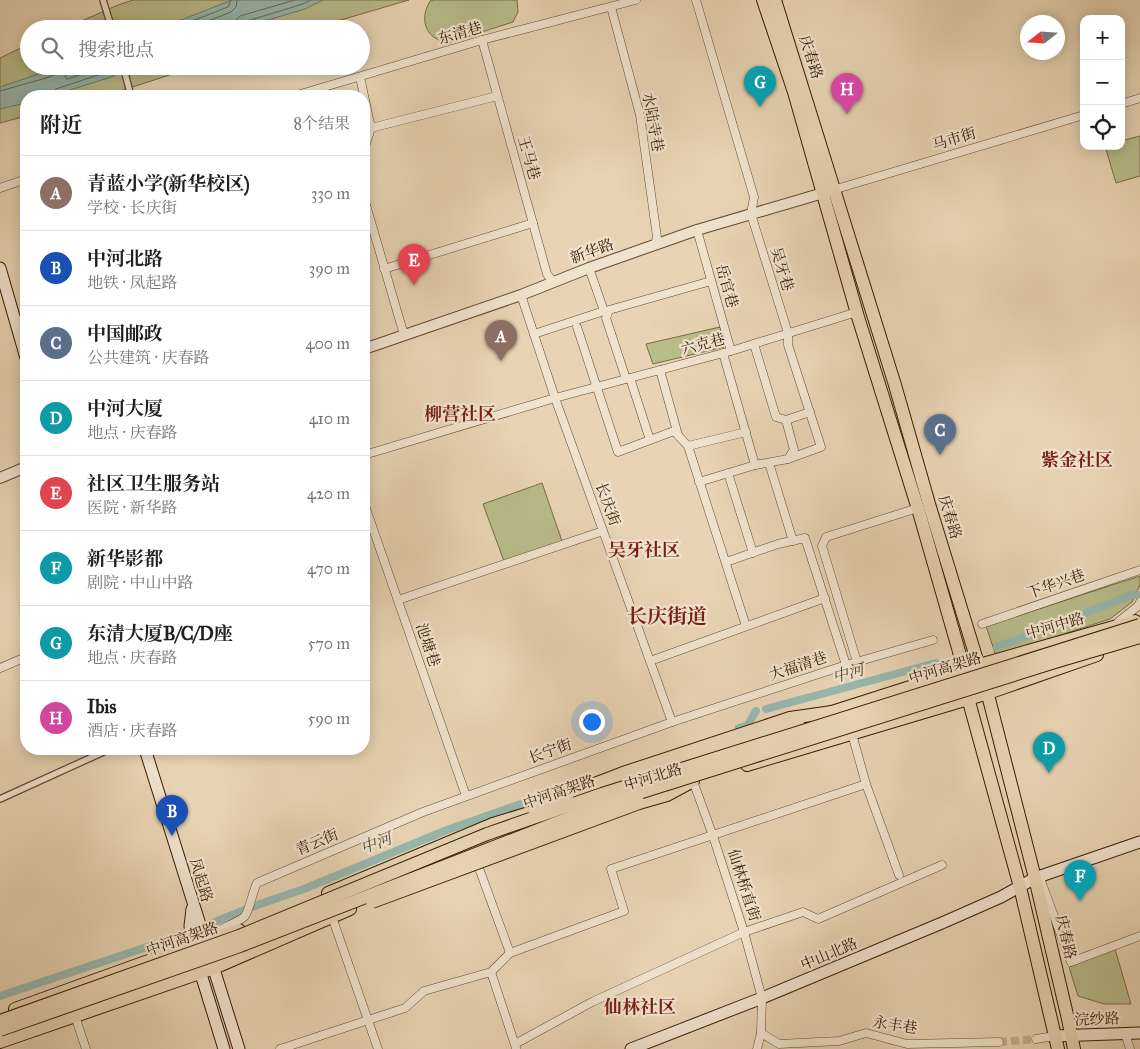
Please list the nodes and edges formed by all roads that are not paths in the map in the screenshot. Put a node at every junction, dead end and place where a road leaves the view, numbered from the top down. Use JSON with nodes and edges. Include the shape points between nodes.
{"nodes":[{"id":1,"x":103,"y":0,"type":"edge"},
{"id":2,"x":636,"y":0,"type":"edge"},
{"id":3,"x":696,"y":0,"type":"edge"},
{"id":4,"x":763,"y":0,"type":"edge"},
{"id":5,"x":775,"y":0,"type":"edge"},
{"id":6,"x":611,"y":7,"type":"junction"},
{"id":7,"x":110,"y":20,"type":"edge"},
{"id":8,"x":482,"y":40,"type":"junction"},
{"id":9,"x":370,"y":73,"type":"edge"},
{"id":10,"x":126,"y":75,"type":"edge"},
{"id":11,"x":363,"y":75,"type":"edge"},
{"id":12,"x":360,"y":76,"type":"junction"},
{"id":13,"x":130,"y":90,"type":"edge"},
{"id":14,"x":314,"y":90,"type":"edge"},
{"id":15,"x":363,"y":90,"type":"edge"},
{"id":16,"x":498,"y":96,"type":"junction"},
{"id":17,"x":1140,"y":98,"type":"edge"},
{"id":18,"x":1125,"y":103,"type":"edge"},
{"id":19,"x":1080,"y":116,"type":"edge"},
{"id":20,"x":370,"y":123,"type":"edge"},
{"id":21,"x":371,"y":128,"type":"junction"},
{"id":22,"x":370,"y":131,"type":"edge"},
{"id":23,"x":20,"y":181,"type":"edge"},
{"id":24,"x":0,"y":188,"type":"edge"},
{"id":25,"x":828,"y":192,"type":"junction"},
{"id":26,"x":751,"y":214,"type":"junction"},
{"id":27,"x":370,"y":219,"type":"edge"},
{"id":28,"x":533,"y":223,"type":"junction"},
{"id":29,"x":697,"y":230,"type":"junction"},
{"id":30,"x":655,"y":244,"type":"junction"},
{"id":31,"x":0,"y":268,"type":"edge"},
{"id":32,"x":589,"y":268,"type":"junction"},
{"id":33,"x":384,"y":269,"type":"junction"},
{"id":34,"x":711,"y":281,"type":"junction"},
{"id":35,"x":553,"y":282,"type":"junction"},
{"id":36,"x":521,"y":295,"type":"junction"},
{"id":37,"x":857,"y":312,"type":"junction"},
{"id":38,"x":577,"y":327,"type":"dead end"},
{"id":39,"x":788,"y":333,"type":"junction"},
{"id":40,"x":534,"y":334,"type":"junction"},
{"id":41,"x":404,"y":335,"type":"junction"},
{"id":42,"x":20,"y":337,"type":"edge"},
{"id":43,"x":754,"y":344,"type":"junction"},
{"id":44,"x":370,"y":346,"type":"edge"},
{"id":45,"x":727,"y":352,"type":"junction"},
{"id":46,"x":660,"y":370,"type":"junction"},
{"id":47,"x":628,"y":378,"type":"junction"},
{"id":48,"x":596,"y":387,"type":"junction"},
{"id":49,"x":555,"y":398,"type":"junction"},
{"id":50,"x":810,"y":412,"type":"junction"},
{"id":51,"x":786,"y":420,"type":"junction"},
{"id":52,"x":746,"y":432,"type":"junction"},
{"id":53,"x":678,"y":435,"type":"junction"},
{"id":54,"x":650,"y":440,"type":"junction"},
{"id":55,"x":688,"y":446,"type":"junction"},
{"id":56,"x":370,"y":454,"type":"edge"},
{"id":57,"x":788,"y":459,"type":"junction"},
{"id":58,"x":769,"y":463,"type":"junction"},
{"id":59,"x":755,"y":465,"type":"junction"},
{"id":60,"x":20,"y":470,"type":"edge"},
{"id":61,"x":728,"y":473,"type":"junction"},
{"id":62,"x":0,"y":478,"type":"edge"},
{"id":63,"x":699,"y":482,"type":"junction"},
{"id":64,"x":918,"y":508,"type":"junction"},
{"id":65,"x":370,"y":520,"type":"edge"},
{"id":66,"x":603,"y":531,"type":"junction"},
{"id":67,"x":793,"y":541,"type":"junction"},
{"id":68,"x":753,"y":553,"type":"junction"},
{"id":69,"x":726,"y":562,"type":"junction"},
{"id":70,"x":1140,"y":570,"type":"edge"},
{"id":71,"x":824,"y":598,"type":"junction"},
{"id":72,"x":398,"y":600,"type":"junction"},
{"id":73,"x":1140,"y":602,"type":"edge"},
{"id":74,"x":1139,"y":621,"type":"edge"},
{"id":75,"x":982,"y":624,"type":"dead end"},
{"id":76,"x":746,"y":626,"type":"junction"},
{"id":77,"x":1111,"y":627,"type":"junction"},
{"id":78,"x":1140,"y":637,"type":"edge"},
{"id":79,"x":934,"y":640,"type":"dead end"},
{"id":80,"x":1140,"y":641,"type":"edge"},
{"id":81,"x":20,"y":660,"type":"edge"},
{"id":82,"x":650,"y":661,"type":"junction"},
{"id":83,"x":857,"y":662,"type":"junction"},
{"id":84,"x":846,"y":665,"type":"junction"},
{"id":85,"x":979,"y":665,"type":"junction"},
{"id":86,"x":0,"y":668,"type":"edge"},
{"id":87,"x":964,"y":670,"type":"junction"},
{"id":88,"x":988,"y":693,"type":"junction"},
{"id":89,"x":968,"y":698,"type":"junction"},
{"id":90,"x":832,"y":712,"type":"junction"},
{"id":91,"x":672,"y":722,"type":"junction"},
{"id":92,"x":852,"y":734,"type":"junction"},
{"id":93,"x":97,"y":755,"type":"edge"},
{"id":94,"x":147,"y":755,"type":"edge"},
{"id":95,"x":693,"y":781,"type":"junction"},
{"id":96,"x":866,"y":784,"type":"junction"},
{"id":97,"x":466,"y":796,"type":"junction"},
{"id":98,"x":0,"y":799,"type":"edge"},
{"id":99,"x":487,"y":834,"type":"junction"},
{"id":100,"x":713,"y":836,"type":"junction"},
{"id":101,"x":1140,"y":842,"type":"edge"},
{"id":102,"x":476,"y":860,"type":"junction"},
{"id":103,"x":942,"y":866,"type":"dead end"},
{"id":104,"x":899,"y":874,"type":"dead end"},
{"id":105,"x":1035,"y":878,"type":"junction"},
{"id":106,"x":1020,"y":886,"type":"junction"},
{"id":107,"x":332,"y":917,"type":"junction"},
{"id":108,"x":309,"y":919,"type":"junction"},
{"id":109,"x":744,"y":932,"type":"junction"},
{"id":110,"x":196,"y":934,"type":"junction"},
{"id":111,"x":1140,"y":936,"type":"edge"},
{"id":112,"x":510,"y":953,"type":"junction"},
{"id":113,"x":214,"y":968,"type":"junction"},
{"id":114,"x":491,"y":972,"type":"junction"},
{"id":115,"x":200,"y":973,"type":"junction"},
{"id":116,"x":762,"y":998,"type":"junction"},
{"id":117,"x":0,"y":1015,"type":"edge"},
{"id":118,"x":75,"y":1016,"type":"junction"},
{"id":119,"x":368,"y":1020,"type":"junction"},
{"id":120,"x":0,"y":1021,"type":"edge"},
{"id":121,"x":0,"y":1030,"type":"edge"},
{"id":122,"x":761,"y":1033,"type":"junction"},
{"id":123,"x":1125,"y":1033,"type":"junction"},
{"id":124,"x":1140,"y":1033,"type":"edge"},
{"id":125,"x":1071,"y":1035,"type":"junction"},
{"id":126,"x":1054,"y":1036,"type":"junction"},
{"id":127,"x":1036,"y":1039,"type":"tunnel mouth"},
{"id":128,"x":0,"y":1042,"type":"edge"},
{"id":129,"x":1000,"y":1042,"type":"tunnel mouth"},
{"id":130,"x":980,"y":1045,"type":"edge"},
{"id":131,"x":516,"y":1047,"type":"edge"},
{"id":132,"x":86,"y":1049,"type":"edge"},
{"id":133,"x":224,"y":1049,"type":"edge"},
{"id":134,"x":238,"y":1049,"type":"edge"},
{"id":135,"x":280,"y":1049,"type":"edge"},
{"id":136,"x":378,"y":1049,"type":"edge"},
{"id":137,"x":631,"y":1049,"type":"edge"},
{"id":138,"x":757,"y":1049,"type":"edge"},
{"id":139,"x":1058,"y":1049,"type":"edge"},
{"id":140,"x":1074,"y":1049,"type":"edge"},
{"id":141,"x":1130,"y":1049,"type":"edge"}],
"edges":[{"from":1,"to":7,"type":"street"},
{"from":2,"to":6,"type":"street","name":"东清巷"},
{"from":3,"to":26,"type":"street","name":"吴牙巷","via":[[754,197]]},
{"from":4,"to":25,"type":"main road","name":"庆春路"},
{"from":5,"to":25,"type":"main road","name":"庆春路","via":[[807,97]]},
{"from":6,"to":8,"type":"street","name":"东清巷"},
{"from":6,"to":30,"type":"street","name":"水陆寺巷","via":[[640,114],[657,237]]},
{"from":8,"to":9,"type":"street","name":"东清巷"},
{"from":8,"to":16,"type":"street","name":"王马巷"},
{"from":10,"to":13,"type":"street"},
{"from":11,"to":12,"type":"street","name":"东清巷"},
{"from":12,"to":14,"type":"street","name":"东清巷"},
{"from":12,"to":15,"type":"street"},
{"from":16,"to":21,"type":"street"},
{"from":16,"to":28,"type":"street","name":"王马巷"},
{"from":17,"to":18,"type":"street"},
{"from":19,"to":25,"type":"street","name":"马市街"},
{"from":20,"to":21,"type":"street"},
{"from":21,"to":22,"type":"street"},
{"from":23,"to":24,"type":"street"},
{"from":25,"to":26,"type":"street","name":"新华路"},
{"from":25,"to":37,"type":"main road","name":"庆春路"},
{"from":25,"to":85,"type":"main road","name":"庆春路","via":[[895,385]]},
{"from":26,"to":29,"type":"street","name":"新华路"},
{"from":26,"to":39,"type":"street","name":"吴牙巷"},
{"from":27,"to":33,"type":"street"},
{"from":28,"to":33,"type":"street"},
{"from":28,"to":35,"type":"street","name":"王马巷","via":[[547,274]]},
{"from":29,"to":30,"type":"street","name":"新华路"},
{"from":29,"to":34,"type":"street","name":"岳官巷"},
{"from":30,"to":32,"type":"street","name":"新华路"},
{"from":31,"to":42,"type":"main road"},
{"from":32,"to":35,"type":"street","name":"新华路"},
{"from":32,"to":40,"type":"street","via":[[604,312]]},
{"from":33,"to":41,"type":"street"},
{"from":34,"to":45,"type":"street","name":"岳官巷"},
{"from":34,"to":47,"type":"street","via":[[609,310],[606,318]]},
{"from":35,"to":36,"type":"street","name":"新华路"},
{"from":36,"to":40,"type":"street","name":"长庆街"},
{"from":36,"to":41,"type":"street","name":"新华路"},
{"from":37,"to":39,"type":"street","name":"六克巷"},
{"from":37,"to":64,"type":"main road","name":"庆春路"},
{"from":38,"to":48,"type":"street"},
{"from":39,"to":43,"type":"street","name":"六克巷"},
{"from":39,"to":50,"type":"street","name":"吴牙巷","via":[[788,345]]},
{"from":40,"to":49,"type":"street","name":"长庆街"},
{"from":41,"to":44,"type":"street","name":"新华路"},
{"from":43,"to":45,"type":"street","name":"六克巷"},
{"from":43,"to":51,"type":"street","via":[[776,417]]},
{"from":45,"to":46,"type":"street","name":"六克巷"},
{"from":45,"to":52,"type":"street","name":"岳官巷"},
{"from":46,"to":47,"type":"street","name":"六克巷"},
{"from":46,"to":53,"type":"street"},
{"from":47,"to":48,"type":"street","name":"六克巷"},
{"from":47,"to":54,"type":"street"},
{"from":48,"to":49,"type":"street","name":"六克巷"},
{"from":48,"to":54,"type":"street","via":[[618,452]]},
{"from":49,"to":56,"type":"street","name":"六克巷"},
{"from":49,"to":66,"type":"street","name":"长庆街"},
{"from":50,"to":51,"type":"street"},
{"from":50,"to":57,"type":"street","name":"吴牙巷","via":[[821,448]]},
{"from":51,"to":57,"type":"street","via":[[794,450]]},
{"from":52,"to":55,"type":"street"},
{"from":52,"to":59,"type":"street","name":"岳官巷"},
{"from":53,"to":54,"type":"street","via":[[674,431]]},
{"from":53,"to":55,"type":"street"},
{"from":55,"to":63,"type":"street"},
{"from":57,"to":58,"type":"street"},
{"from":58,"to":59,"type":"street"},
{"from":58,"to":67,"type":"street"},
{"from":59,"to":61,"type":"street"},
{"from":60,"to":62,"type":"street"},
{"from":61,"to":63,"type":"street"},
{"from":61,"to":68,"type":"street"},
{"from":63,"to":69,"type":"street"},
{"from":64,"to":83,"type":"street","via":[[826,537],[822,546]]},
{"from":64,"to":87,"type":"main road","name":"庆春路"},
{"from":65,"to":72,"type":"street","name":"池塘巷"},
{"from":66,"to":72,"type":"street"},
{"from":66,"to":82,"type":"street","name":"长庆街"},
{"from":67,"to":68,"type":"street"},
{"from":67,"to":71,"type":"street","via":[[805,538]]},
{"from":68,"to":69,"type":"street"},
{"from":69,"to":76,"type":"street"},
{"from":70,"to":75,"type":"street","name":"下华兴巷"},
{"from":71,"to":76,"type":"street"},
{"from":71,"to":84,"type":"street"},
{"from":72,"to":97,"type":"street","name":"池塘巷"},
{"from":73,"to":77,"type":"street"},
{"from":74,"to":77,"type":"main road","name":"中河中路"},
{"from":74,"to":99,"type":"main road","name":"中河高架路","bridge":true},
{"from":76,"to":82,"type":"street"},
{"from":77,"to":85,"type":"main road","name":"中河中路"},
{"from":78,"to":108,"type":"main road","name":"中河高架路","bridge":true,"via":[[607,803]]},
{"from":79,"to":83,"type":"street","name":"大福清巷"},
{"from":80,"to":88,"type":"main road"},
{"from":81,"to":86,"type":"street"},
{"from":82,"to":91,"type":"street","name":"长庆街"},
{"from":83,"to":84,"type":"street","name":"大福清巷"},
{"from":84,"to":91,"type":"street","name":"大福清巷"},
{"from":85,"to":87,"type":"main road","name":"中河北路"},
{"from":85,"to":88,"type":"main road","name":"庆春路"},
{"from":87,"to":89,"type":"main road","name":"庆春路"},
{"from":87,"to":90,"type":"main road","name":"中河北路"},
{"from":88,"to":89,"type":"main road","name":"中河北路"},
{"from":88,"to":105,"type":"main road","name":"庆春路"},
{"from":89,"to":92,"type":"main road","name":"中河北路"},
{"from":89,"to":106,"type":"main road","name":"庆春路"},
{"from":90,"to":99,"type":"main road","bridge":true,"via":[[790,718],[623,773],[568,794]]},
{"from":90,"to":110,"type":"main road","name":"中河北路","via":[[818,720],[493,824],[236,932]]},
{"from":91,"to":97,"type":"street","name":"长宁街"},
{"from":92,"to":95,"type":"main road","name":"中河北路"},
{"from":92,"to":96,"type":"street"},
{"from":93,"to":98,"type":"street"},
{"from":94,"to":110,"type":"main road","name":"凤起路","via":[[192,905]]},
{"from":95,"to":100,"type":"street","name":"仙林桥直街"},
{"from":95,"to":102,"type":"main road","name":"中河北路","via":[[637,798]]},
{"from":95,"to":108,"type":"main road","bridge":true,"via":[[667,795],[381,900]]},
{"from":96,"to":100,"type":"street"},
{"from":96,"to":104,"type":"street"},
{"from":97,"to":110,"type":"street","name":"青云街","via":[[257,883],[245,916],[215,931]]},
{"from":99,"to":120,"type":"main road","name":"中河高架路","bridge":true,"via":[[239,936]]},
{"from":100,"to":109,"type":"street","name":"仙林桥直街"},
{"from":100,"to":112,"type":"street","via":[[611,869],[624,911]]},
{"from":101,"to":105,"type":"main road","name":"中山北路"},
{"from":102,"to":107,"type":"main road","name":"中河北路"},
{"from":102,"to":112,"type":"street"},
{"from":103,"to":109,"type":"street","via":[[818,919],[803,912]]},
{"from":105,"to":106,"type":"main road","name":"中山北路"},
{"from":105,"to":111,"type":"street","via":[[1041,881],[1071,962]]},
{"from":105,"to":125,"type":"main road","name":"庆春路"},
{"from":106,"to":116,"type":"main road","name":"中山北路","via":[[984,905]]},
{"from":106,"to":126,"type":"main road","name":"庆春路"},
{"from":107,"to":113,"type":"main road","name":"中河北路"},
{"from":107,"to":119,"type":"street"},
{"from":108,"to":121,"type":"main road","name":"中河高架路","bridge":true},
{"from":109,"to":116,"type":"street","name":"仙林桥直街"},
{"from":109,"to":131,"type":"street","via":[[592,1002]]},
{"from":110,"to":113,"type":"main road","name":"凤起路"},
{"from":110,"to":115,"type":"main road"},
{"from":110,"to":117,"type":"main road","name":"中河北路"},
{"from":112,"to":114,"type":"street"},
{"from":113,"to":115,"type":"main road","name":"中河北路"},
{"from":113,"to":134,"type":"main road","name":"凤起路"},
{"from":114,"to":119,"type":"street","via":[[424,991],[405,1008]]},
{"from":114,"to":131,"type":"street"},
{"from":115,"to":118,"type":"main road","name":"中河北路"},
{"from":115,"to":133,"type":"main road"},
{"from":116,"to":122,"type":"street","name":"仙林桥直街"},
{"from":116,"to":137,"type":"main road","name":"中山北路"},
{"from":118,"to":128,"type":"main road","name":"中河北路"},
{"from":118,"to":132,"type":"street"},
{"from":119,"to":135,"type":"street"},
{"from":119,"to":136,"type":"street"},
{"from":122,"to":130,"type":"street","name":"永丰巷","via":[[779,1044],[839,1041],[866,1034],[907,1044]]},
{"from":122,"to":138,"type":"street","name":"仙林桥直街"},
{"from":123,"to":124,"type":"main road","name":"浣纱路"},
{"from":123,"to":125,"type":"main road","name":"浣纱路"},
{"from":123,"to":141,"type":"street"},
{"from":125,"to":126,"type":"main road","name":"浣纱路"},
{"from":125,"to":140,"type":"main road","name":"庆春路"},
{"from":126,"to":127,"type":"street"},
{"from":126,"to":139,"type":"main road","name":"庆春路"},
{"from":129,"to":130,"type":"street","name":"永丰巷"}]}
